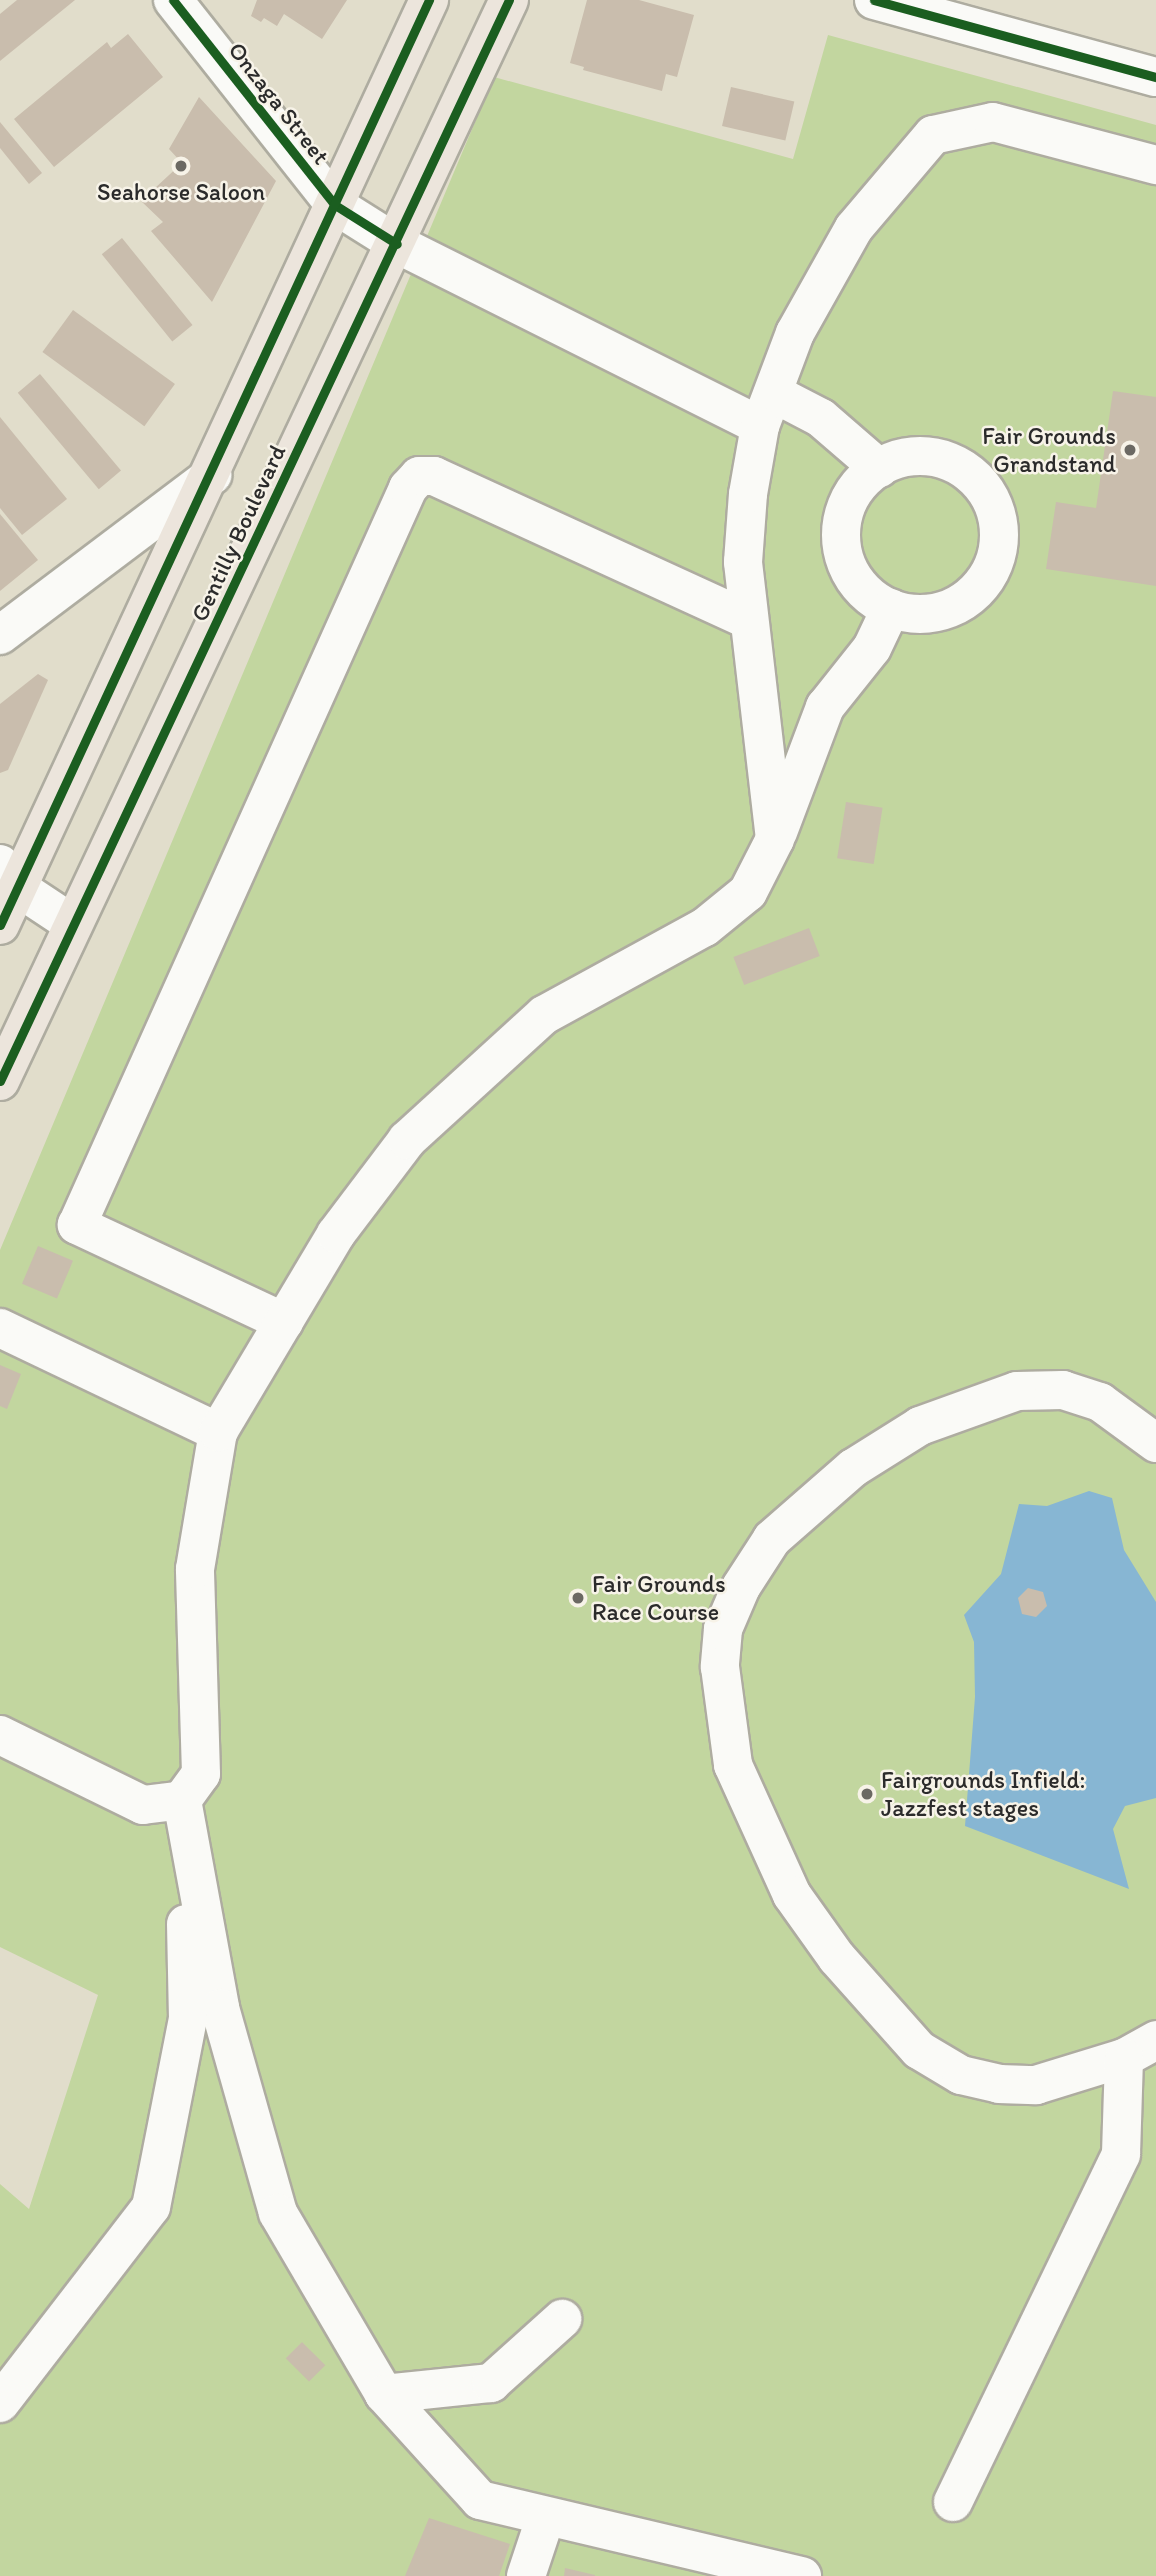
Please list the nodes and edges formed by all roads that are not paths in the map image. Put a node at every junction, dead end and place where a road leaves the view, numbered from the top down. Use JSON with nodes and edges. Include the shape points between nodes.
{"nodes":[{"id":1,"x":173,"y":0,"type":"edge"},
{"id":2,"x":429,"y":0,"type":"edge"},
{"id":3,"x":509,"y":0,"type":"edge"},
{"id":4,"x":874,"y":0,"type":"edge"},
{"id":5,"x":1156,"y":77,"type":"edge"},
{"id":6,"x":1156,"y":165,"type":"edge"},
{"id":7,"x":335,"y":205,"type":"junction"},
{"id":8,"x":397,"y":244,"type":"junction"},
{"id":9,"x":767,"y":410,"type":"junction"},
{"id":10,"x":878,"y":468,"type":"junction"},
{"id":11,"x":212,"y":475,"type":"junction"},
{"id":12,"x":891,"y":608,"type":"junction"},
{"id":13,"x":749,"y":620,"type":"junction"},
{"id":14,"x":0,"y":635,"type":"edge"},
{"id":15,"x":775,"y":839,"type":"junction"},
{"id":16,"x":9,"y":875,"type":"edge"},
{"id":17,"x":0,"y":925,"type":"edge"},
{"id":18,"x":73,"y":925,"type":"junction"},
{"id":19,"x":0,"y":1081,"type":"edge"},
{"id":20,"x":284,"y":1322,"type":"junction"},
{"id":21,"x":0,"y":1328,"type":"edge"},
{"id":22,"x":218,"y":1432,"type":"junction"},
{"id":23,"x":1156,"y":1443,"type":"edge"},
{"id":24,"x":0,"y":1735,"type":"edge"},
{"id":25,"x":182,"y":1800,"type":"junction"},
{"id":26,"x":1140,"y":2049,"type":"edge"},
{"id":27,"x":562,"y":2319,"type":"dead end"},
{"id":28,"x":384,"y":2394,"type":"junction"},
{"id":29,"x":0,"y":2403,"type":"edge"},
{"id":30,"x":953,"y":2502,"type":"dead end"},
{"id":31,"x":545,"y":2516,"type":"junction"},
{"id":32,"x":526,"y":2576,"type":"edge"},
{"id":33,"x":802,"y":2576,"type":"edge"}],
"edges":[{"from":1,"to":7,"type":"street","name":"Onzaga Street"},
{"from":2,"to":7,"type":"main road","name":"Gentilly Boulevard"},
{"from":3,"to":8,"type":"main road","name":"Gentilly Boulevard"},
{"from":4,"to":5,"type":"street"},
{"from":6,"to":9,"type":"street","via":[[993,122],[933,135],[854,228],[794,333]]},
{"from":7,"to":8,"type":"street","name":"Onzaga Street"},
{"from":7,"to":11,"type":"main road","name":"Gentilly Boulevard"},
{"from":8,"to":9,"type":"street","name":"Onzaga Street"},
{"from":8,"to":18,"type":"main road","name":"Gentilly Boulevard"},
{"from":9,"to":10,"type":"street","name":"Onzaga Street","via":[[821,418]]},
{"from":9,"to":13,"type":"street","via":[[743,562]]},
{"from":10,"to":12,"type":"street","via":[[849,499],[841,524],[842,550],[852,574],[868,594]]},
{"from":10,"to":12,"type":"street","via":[[910,455],[936,457],[961,466],[981,484],[995,506],[1000,531],[997,558],[985,582],[966,600],[942,611],[916,614]]},
{"from":11,"to":14,"type":"street"},
{"from":11,"to":16,"type":"main road","name":"Gentilly Boulevard"},
{"from":12,"to":15,"type":"street","via":[[872,648],[825,706]]},
{"from":13,"to":15,"type":"street"},
{"from":13,"to":20,"type":"street","via":[[434,476],[419,476],[408,488],[77,1225]]},
{"from":15,"to":20,"type":"street","via":[[748,892],[705,927],[544,1014],[407,1140],[336,1234]]},
{"from":16,"to":17,"type":"main road","name":"Gentilly Boulevard"},
{"from":16,"to":18,"type":"street"},
{"from":18,"to":19,"type":"main road","name":"Gentilly Boulevard"},
{"from":20,"to":22,"type":"street"},
{"from":21,"to":22,"type":"street"},
{"from":22,"to":25,"type":"street","via":[[195,1569],[201,1774]]},
{"from":23,"to":26,"type":"street","via":[[1100,1402],[1063,1390],[1017,1391],[920,1426],[853,1468],[772,1539],[723,1629],[719,1667],[733,1765],[786,1884],[837,1958],[919,2050],[961,2075],[999,2084],[1036,2085]]},
{"from":24,"to":25,"type":"street","via":[[143,1805]]},
{"from":25,"to":28,"type":"street","via":[[220,2008],[278,2213]]},
{"from":25,"to":29,"type":"street","via":[[188,2019],[151,2207]]},
{"from":26,"to":30,"type":"street","via":[[1121,2154]]},
{"from":27,"to":28,"type":"street","via":[[491,2383]]},
{"from":28,"to":31,"type":"street","via":[[480,2500]]},
{"from":31,"to":32,"type":"street"},
{"from":31,"to":33,"type":"street"}]}
